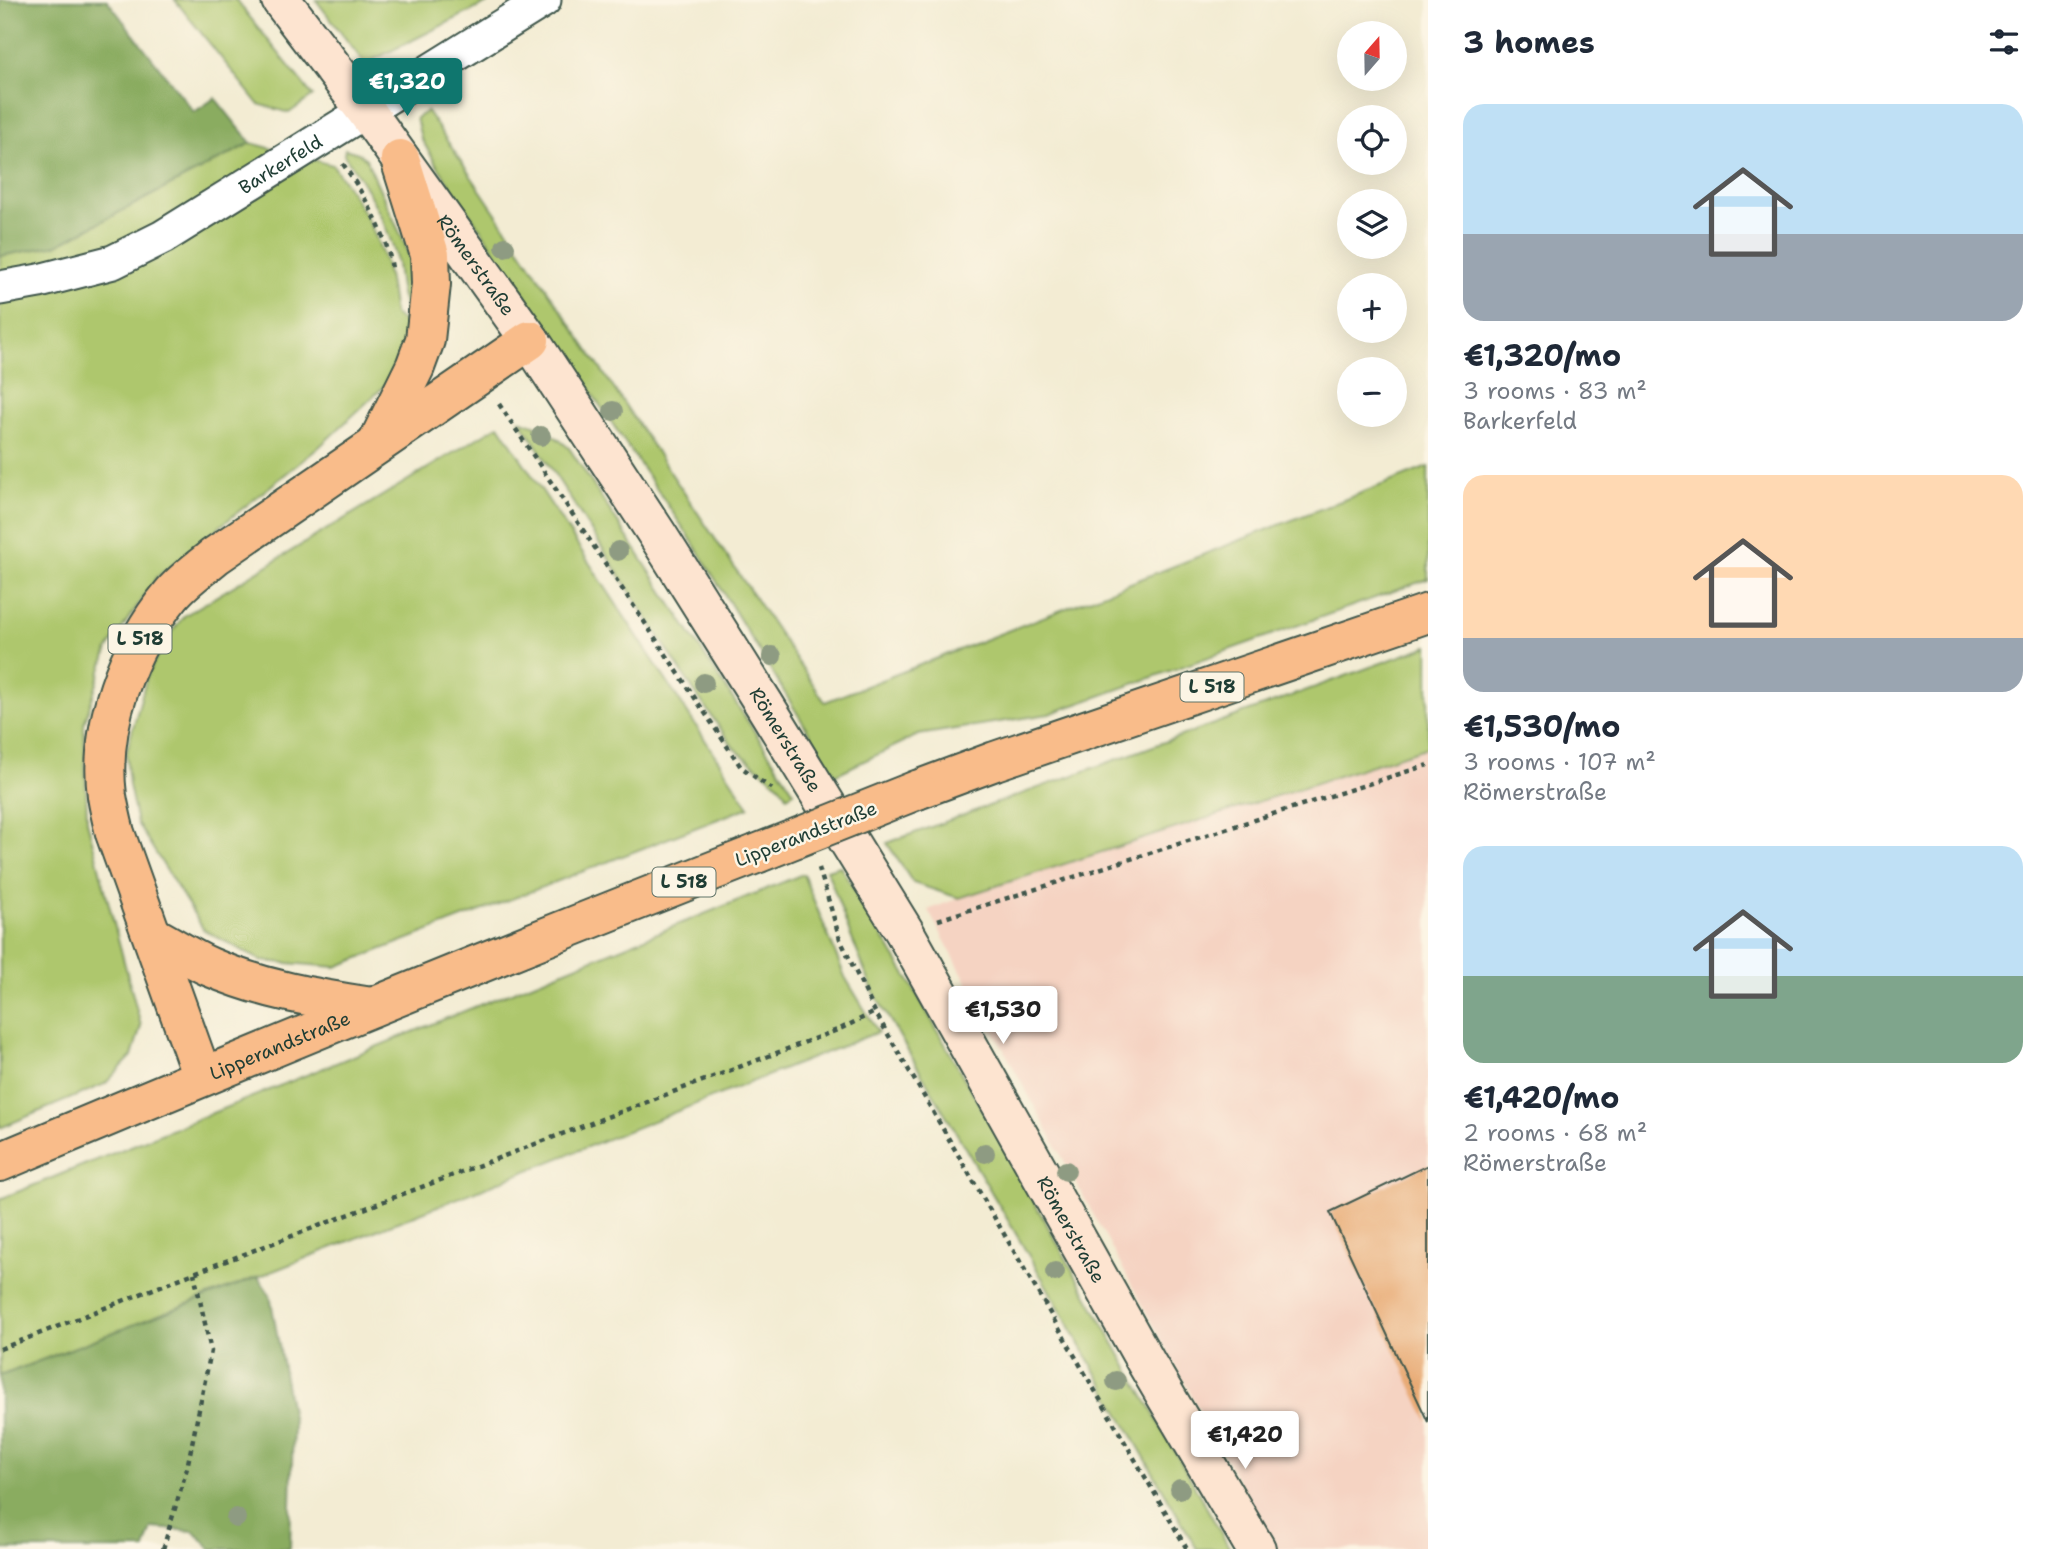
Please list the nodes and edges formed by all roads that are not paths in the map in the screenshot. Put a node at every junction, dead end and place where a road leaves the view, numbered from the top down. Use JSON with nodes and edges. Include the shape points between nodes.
{"nodes":[{"id":1,"x":281,"y":0,"type":"edge"},
{"id":2,"x":544,"y":0,"type":"edge"},
{"id":3,"x":366,"y":111,"type":"junction"},
{"id":4,"x":400,"y":159,"type":"junction"},
{"id":5,"x":0,"y":288,"type":"edge"},
{"id":6,"x":530,"y":340,"type":"junction"},
{"id":7,"x":377,"y":444,"type":"junction"},
{"id":8,"x":1428,"y":613,"type":"edge"},
{"id":9,"x":153,"y":936,"type":"junction"},
{"id":10,"x":372,"y":1007,"type":"junction"},
{"id":11,"x":202,"y":1076,"type":"junction"},
{"id":12,"x":0,"y":1162,"type":"edge"},
{"id":13,"x":1256,"y":1549,"type":"edge"}],
"edges":[{"from":1,"to":3,"type":"main road","name":"Römerstraße"},
{"from":2,"to":3,"type":"street","name":"Barkerfeld"},
{"from":3,"to":4,"type":"main road","name":"Römerstraße"},
{"from":3,"to":5,"type":"street","name":"Barkerfeld","via":[[163,237],[113,262]]},
{"from":4,"to":6,"type":"main road","name":"Römerstraße"},
{"from":4,"to":7,"type":"main road","number":"L 518","via":[[430,255],[430,298],[425,340]]},
{"from":6,"to":7,"type":"main road","number":"L 518"},
{"from":6,"to":13,"type":"main road","name":"Römerstraße","via":[[904,930]]},
{"from":7,"to":9,"type":"main road","number":"L 518","via":[[215,556],[172,593],[139,640],[118,689],[107,746],[107,794],[115,833]]},
{"from":8,"to":10,"type":"main road","name":"Lipperandstraße","number":"L 518","bridge":true,"via":[[917,790]]},
{"from":9,"to":10,"type":"main road","via":[[208,966],[253,983]]},
{"from":9,"to":11,"type":"main road","number":"L 518"},
{"from":10,"to":11,"type":"main road","name":"Lipperandstraße","number":"L 518"},
{"from":11,"to":12,"type":"main road","name":"Lipperandstraße","number":"L 518"}]}
